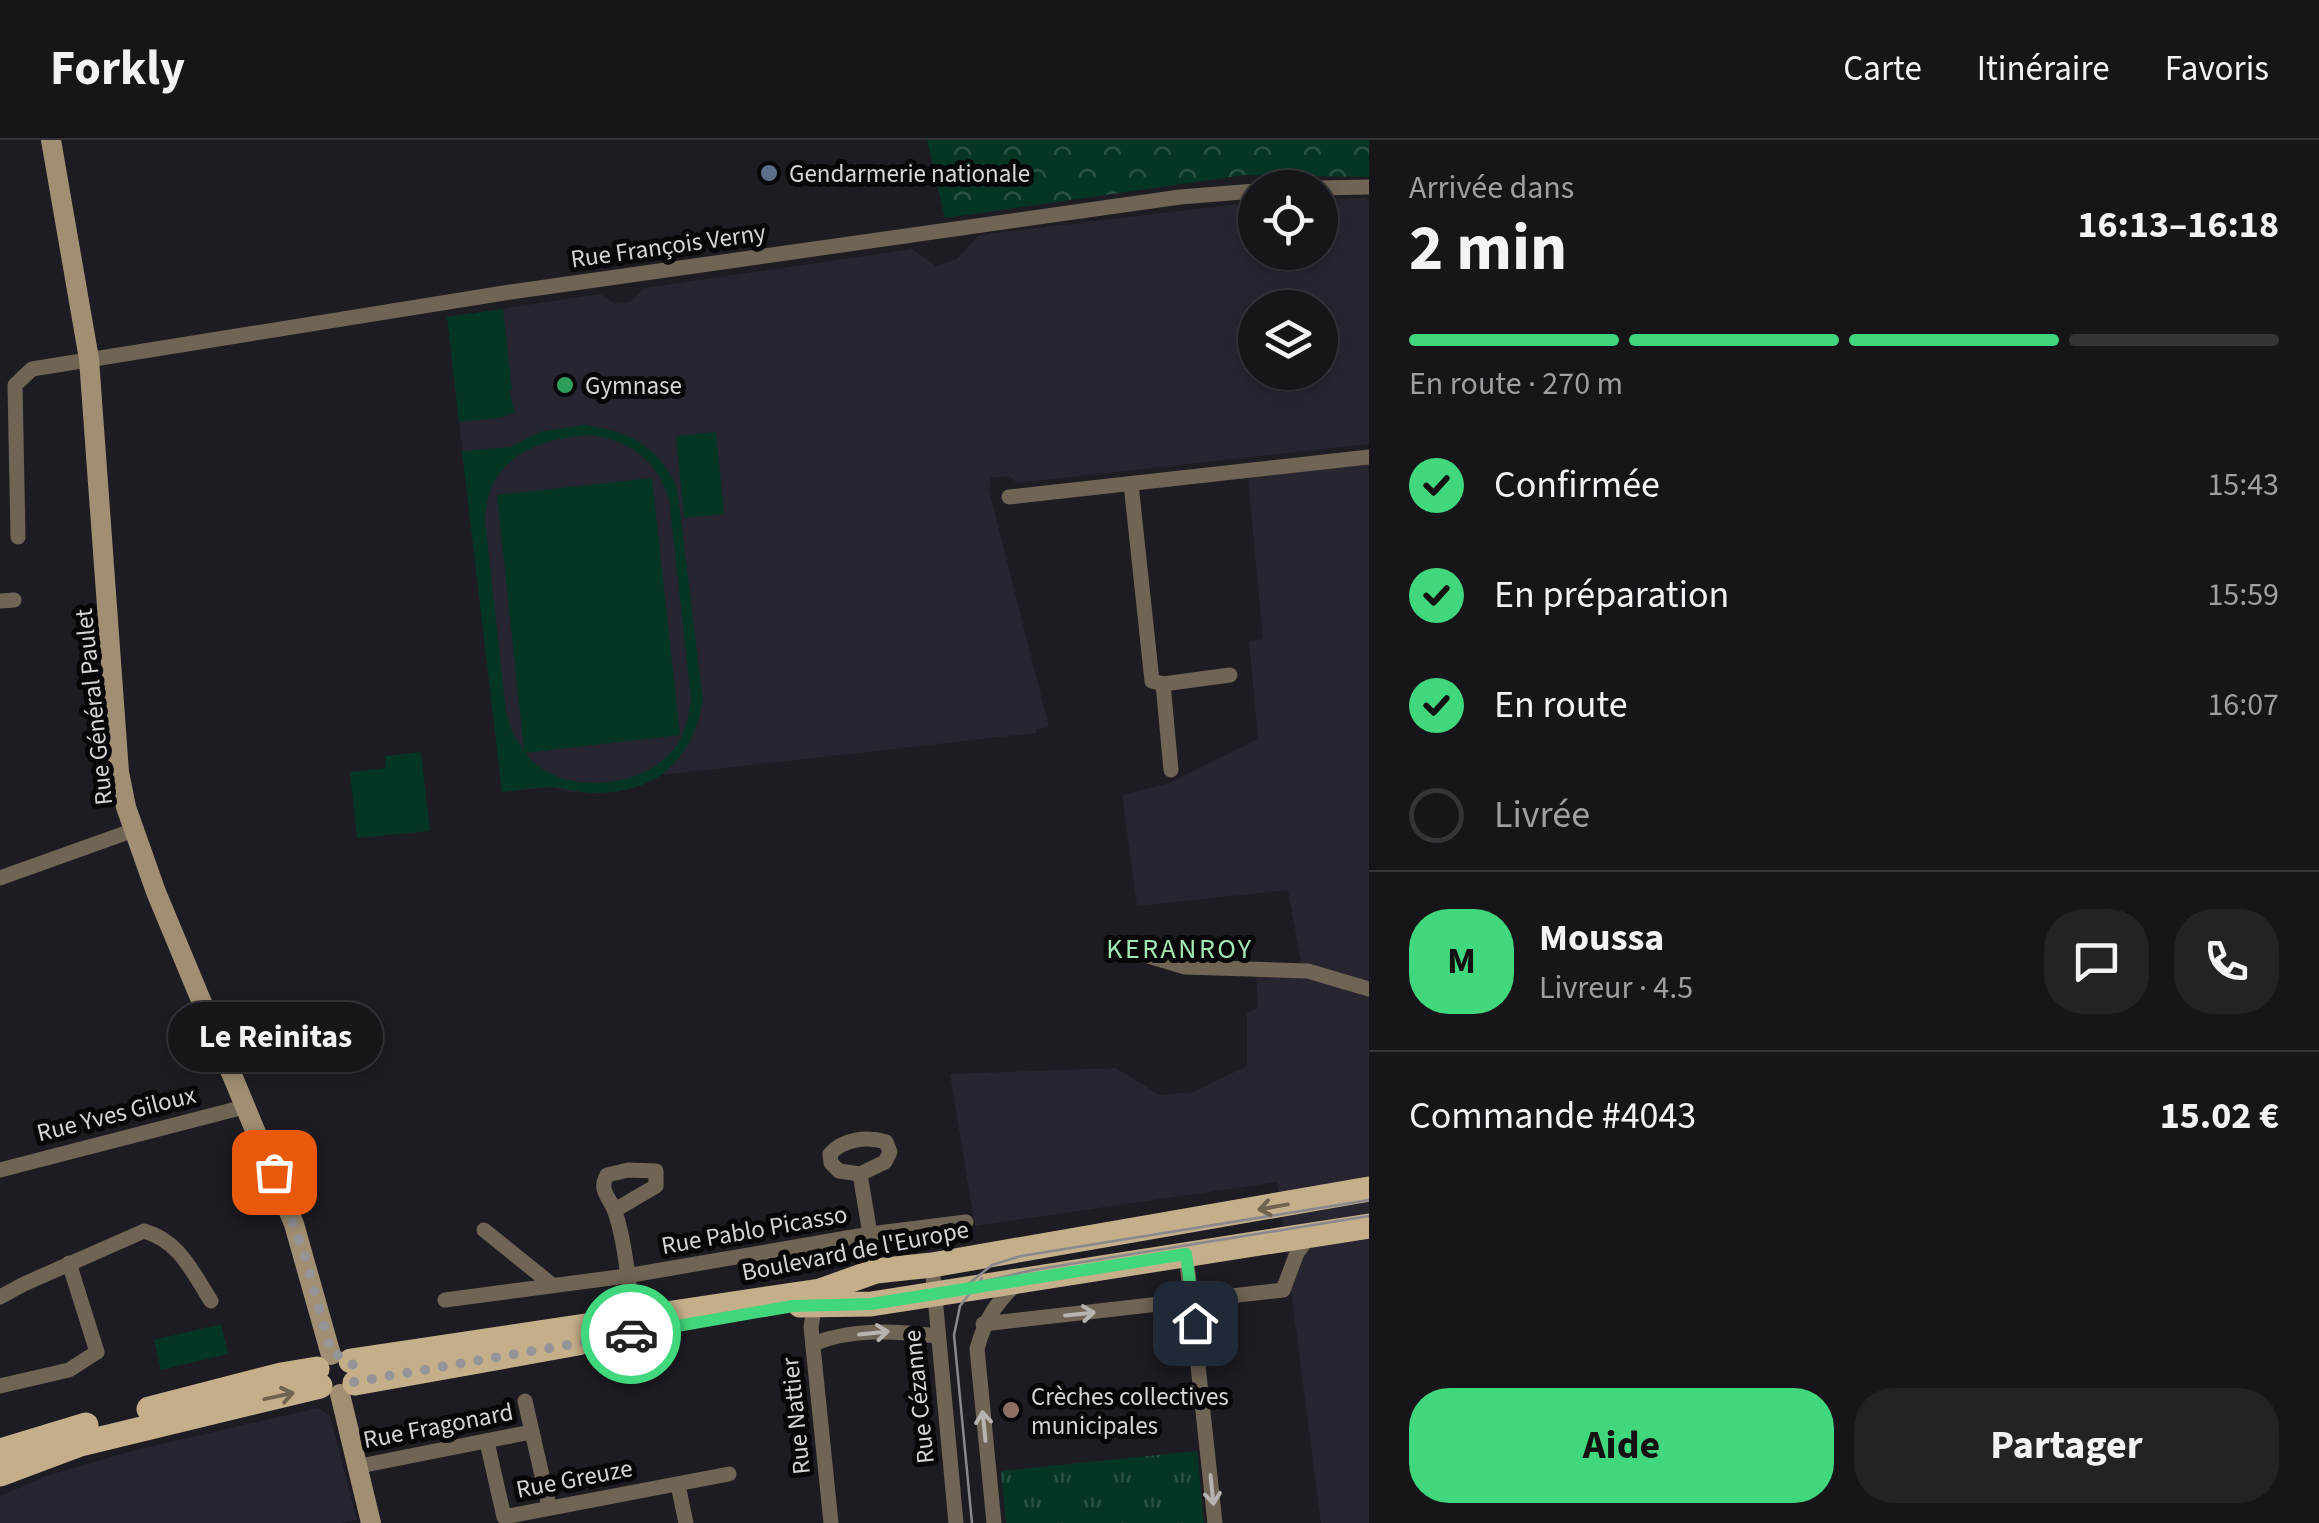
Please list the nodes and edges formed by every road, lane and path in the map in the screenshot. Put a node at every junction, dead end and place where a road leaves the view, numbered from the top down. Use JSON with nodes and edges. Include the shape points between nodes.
{"nodes":[{"id":1,"x":51,"y":140,"type":"edge"},
{"id":2,"x":1338,"y":188,"type":"edge"},
{"id":3,"x":1369,"y":188,"type":"edge"},
{"id":4,"x":1238,"y":192,"type":"edge"},
{"id":5,"x":89,"y":360,"type":"junction"},
{"id":6,"x":1369,"y":457,"type":"edge"},
{"id":7,"x":1130,"y":484,"type":"junction"},
{"id":8,"x":1009,"y":497,"type":"dead end"},
{"id":9,"x":18,"y":536,"type":"dead end"},
{"id":10,"x":1230,"y":675,"type":"dead end"},
{"id":11,"x":1150,"y":682,"type":"junction"},
{"id":12,"x":1172,"y":770,"type":"dead end"},
{"id":13,"x":134,"y":830,"type":"junction"},
{"id":14,"x":0,"y":858,"type":"edge"},
{"id":15,"x":2,"y":877,"type":"edge"},
{"id":16,"x":1145,"y":955,"type":"dead end"},
{"id":17,"x":1369,"y":990,"type":"edge"},
{"id":18,"x":244,"y":1107,"type":"junction"},
{"id":19,"x":0,"y":1170,"type":"edge"},
{"id":20,"x":860,"y":1174,"type":"dead end"},
{"id":21,"x":1369,"y":1189,"type":"edge"},
{"id":22,"x":615,"y":1210,"type":"dead end"},
{"id":23,"x":966,"y":1222,"type":"dead end"},
{"id":24,"x":1369,"y":1226,"type":"edge"},
{"id":25,"x":484,"y":1230,"type":"dead end"},
{"id":26,"x":870,"y":1234,"type":"junction"},
{"id":27,"x":1310,"y":1235,"type":"junction"},
{"id":28,"x":1186,"y":1254,"type":"junction"},
{"id":29,"x":70,"y":1263,"type":"junction"},
{"id":30,"x":932,"y":1265,"type":"junction"},
{"id":31,"x":626,"y":1276,"type":"junction"},
{"id":32,"x":1018,"y":1282,"type":"junction"},
{"id":33,"x":551,"y":1284,"type":"junction"},
{"id":34,"x":934,"y":1294,"type":"junction"},
{"id":35,"x":0,"y":1298,"type":"edge"},
{"id":36,"x":210,"y":1300,"type":"dead end"},
{"id":37,"x":445,"y":1300,"type":"dead end"},
{"id":38,"x":1192,"y":1302,"type":"junction"},
{"id":39,"x":815,"y":1304,"type":"junction"},
{"id":40,"x":983,"y":1324,"type":"junction"},
{"id":41,"x":634,"y":1326,"type":"junction"},
{"id":42,"x":937,"y":1336,"type":"junction"},
{"id":43,"x":812,"y":1344,"type":"junction"},
{"id":44,"x":336,"y":1375,"type":"junction"},
{"id":45,"x":0,"y":1386,"type":"edge"},
{"id":46,"x":525,"y":1401,"type":"dead end"},
{"id":47,"x":532,"y":1432,"type":"junction"},
{"id":48,"x":487,"y":1442,"type":"junction"},
{"id":49,"x":0,"y":1450,"type":"edge"},
{"id":50,"x":355,"y":1467,"type":"junction"},
{"id":51,"x":0,"y":1474,"type":"edge"},
{"id":52,"x":729,"y":1474,"type":"dead end"},
{"id":53,"x":678,"y":1485,"type":"junction"},
{"id":54,"x":548,"y":1506,"type":"junction"},
{"id":55,"x":371,"y":1523,"type":"edge"},
{"id":56,"x":686,"y":1523,"type":"edge"},
{"id":57,"x":831,"y":1523,"type":"edge"},
{"id":58,"x":956,"y":1523,"type":"edge"},
{"id":59,"x":994,"y":1523,"type":"edge"},
{"id":60,"x":1215,"y":1523,"type":"edge"}],
"edges":[{"from":1,"to":5,"type":"street","name":"Rue Général Paulet"},
{"from":2,"to":3,"type":"street"},
{"from":4,"to":5,"type":"street","name":"Rue François Verny","via":[[523,291]]},
{"from":5,"to":9,"type":"street","name":"Rue François Verny","via":[[32,369],[14,385]]},
{"from":5,"to":13,"type":"street","name":"Rue Général Paulet","via":[[119,772]]},
{"from":6,"to":7,"type":"street"},
{"from":7,"to":8,"type":"street"},
{"from":7,"to":11,"type":"street"},
{"from":10,"to":11,"type":"street"},
{"from":11,"to":12,"type":"street"},
{"from":13,"to":15,"type":"street"},
{"from":13,"to":18,"type":"street","name":"Rue Général Paulet"},
{"from":14,"to":15,"type":"street"},
{"from":16,"to":17,"type":"street","via":[[1185,966],[1308,972]]},
{"from":18,"to":19,"type":"street","name":"Rue Yves Giloux"},
{"from":18,"to":44,"type":"street","name":"Rue Général Paulet","via":[[294,1224]]},
{"from":20,"to":26,"type":"street"},
{"from":21,"to":30,"type":"main road","name":"Boulevard de l'Europe","one_way":true},
{"from":22,"to":31,"type":"street"},
{"from":23,"to":26,"type":"street","name":"Rue Pablo Picasso"},
{"from":24,"to":27,"type":"main road","name":"Boulevard de l'Europe"},
{"from":25,"to":33,"type":"street"},
{"from":26,"to":31,"type":"street","name":"Rue Pablo Picasso"},
{"from":27,"to":28,"type":"main road","name":"Boulevard de l'Europe"},
{"from":27,"to":38,"type":"street","via":[[1282,1290]]},
{"from":28,"to":32,"type":"main road","name":"Boulevard de l'Europe"},
{"from":28,"to":38,"type":"street"},
{"from":29,"to":35,"type":"street"},
{"from":29,"to":36,"type":"street","via":[[144,1230],[177,1248]]},
{"from":29,"to":45,"type":"street","via":[[97,1352],[69,1370]]},
{"from":30,"to":34,"type":"street","name":"Rue Cézanne"},
{"from":30,"to":41,"type":"main road","name":"Boulevard de l'Europe","via":[[876,1271],[820,1290]]},
{"from":31,"to":33,"type":"street","name":"Rue Pablo Picasso"},
{"from":31,"to":41,"type":"street"},
{"from":32,"to":34,"type":"main road","name":"Boulevard de l'Europe"},
{"from":32,"to":40,"type":"street"},
{"from":33,"to":37,"type":"street","name":"Rue Pablo Picasso"},
{"from":34,"to":39,"type":"main road","name":"Boulevard de l'Europe"},
{"from":34,"to":42,"type":"street","name":"Rue Cézanne"},
{"from":40,"to":38,"type":"street","one_way":true},
{"from":38,"to":60,"type":"street","one_way":true},
{"from":39,"to":41,"type":"main road","name":"Boulevard de l'Europe"},
{"from":39,"to":43,"type":"street","name":"Rue Nattier"},
{"from":59,"to":40,"type":"street","one_way":true,"via":[[977,1349]]},
{"from":41,"to":44,"type":"main road","name":"Boulevard de l'Europe"},
{"from":43,"to":42,"type":"street","one_way":true,"via":[[898,1331]]},
{"from":42,"to":58,"type":"street","name":"Rue Cézanne"},
{"from":43,"to":57,"type":"street","name":"Rue Nattier"},
{"from":44,"to":49,"type":"main road","name":"Boulevard de l'Europe","via":[[280,1374]]},
{"from":44,"to":50,"type":"street","name":"Rue Général Paulet"},
{"from":51,"to":44,"type":"main road","name":"Boulevard de l'Europe","one_way":true,"via":[[80,1444]]},
{"from":46,"to":47,"type":"street"},
{"from":47,"to":48,"type":"street","name":"Rue Fragonard"},
{"from":47,"to":54,"type":"street"},
{"from":48,"to":50,"type":"street","name":"Rue Fragonard"},
{"from":48,"to":54,"type":"street","name":"Rue Greuze","via":[[504,1517]]},
{"from":50,"to":55,"type":"street","name":"Rue Général Paulet"},
{"from":52,"to":53,"type":"street","name":"Rue Greuze"},
{"from":53,"to":54,"type":"street","name":"Rue Greuze"},
{"from":53,"to":56,"type":"street"}]}
